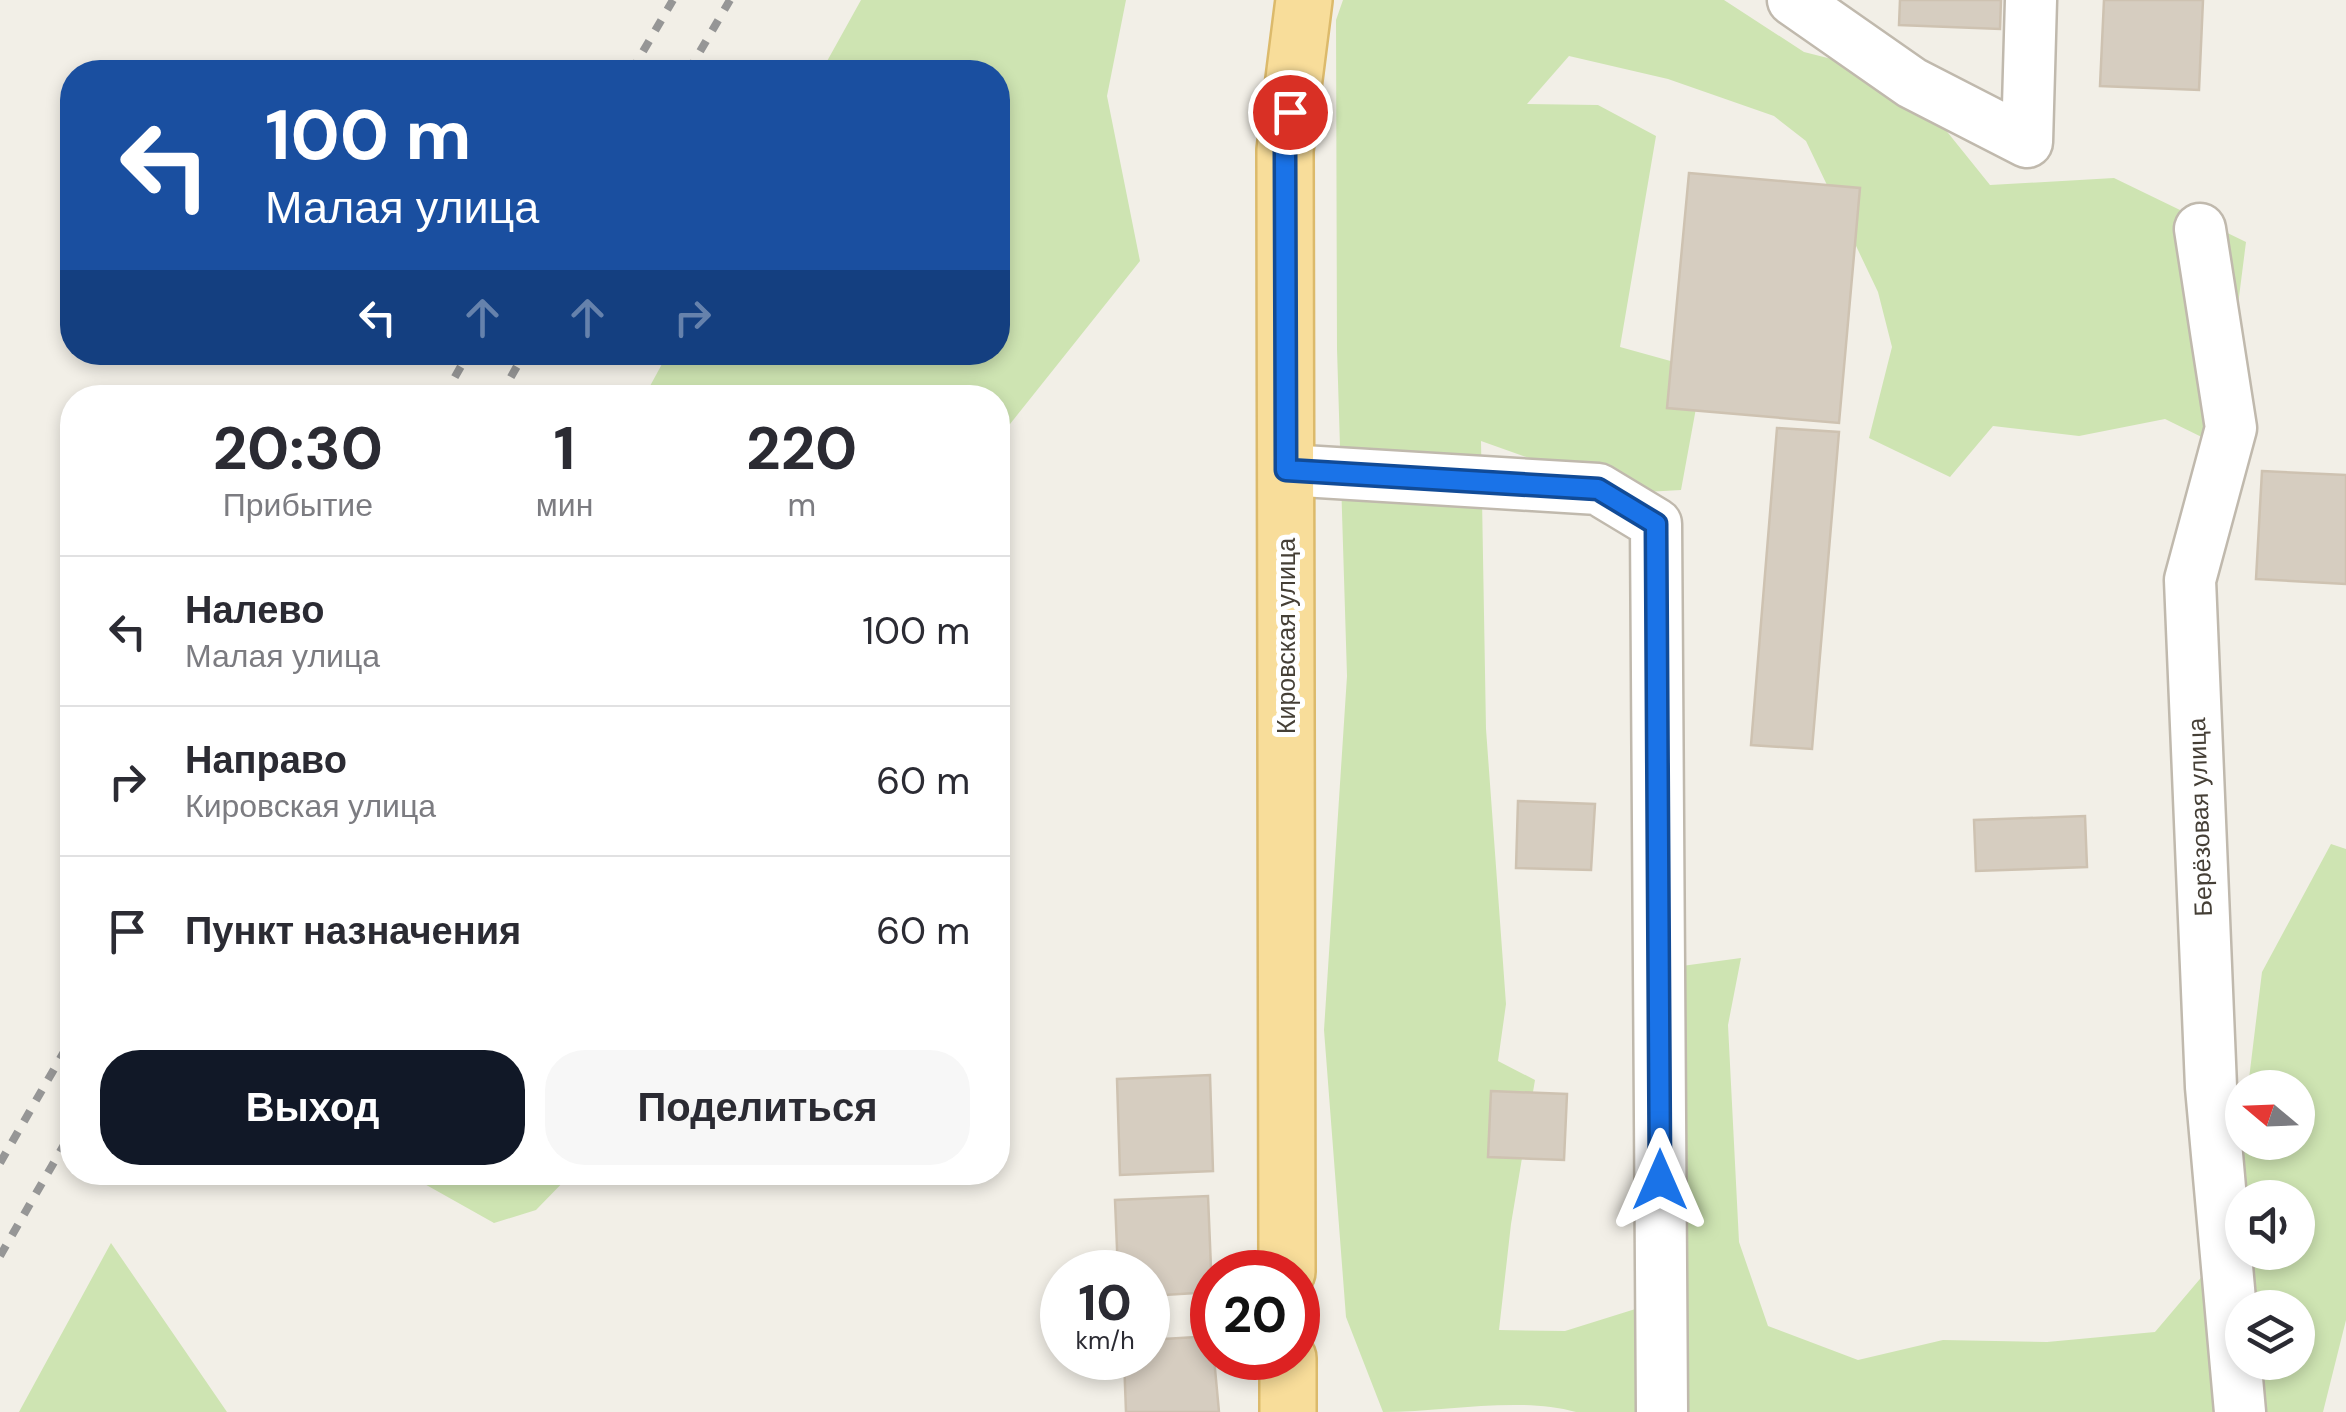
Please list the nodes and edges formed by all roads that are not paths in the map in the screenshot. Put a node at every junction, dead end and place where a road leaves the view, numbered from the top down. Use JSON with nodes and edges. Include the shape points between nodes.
{"nodes":[{"id":1,"x":1304,"y":0,"type":"edge"},
{"id":2,"x":1792,"y":0,"type":"edge"},
{"id":3,"x":2031,"y":0,"type":"edge"},
{"id":4,"x":2200,"y":229,"type":"dead end"},
{"id":5,"x":1286,"y":470,"type":"junction"},
{"id":6,"x":1288,"y":1250,"type":"edge"},
{"id":7,"x":1288,"y":1380,"type":"edge"},
{"id":8,"x":1288,"y":1412,"type":"edge"},
{"id":9,"x":1662,"y":1412,"type":"edge"},
{"id":10,"x":2240,"y":1412,"type":"edge"}],
"edges":[{"from":1,"to":5,"type":"main road","name":"Кировская улица","via":[[1285,150]]},
{"from":2,"to":3,"type":"street","via":[[1912,83],[2027,142]]},
{"from":4,"to":10,"type":"street","name":"Берёзовая улица","via":[[2231,428],[2190,580],[2211,1086]]},
{"from":5,"to":6,"type":"main road","name":"Кировская улица"},
{"from":5,"to":9,"type":"street","via":[[1598,489],[1656,524]]},
{"from":7,"to":8,"type":"main road"}]}
